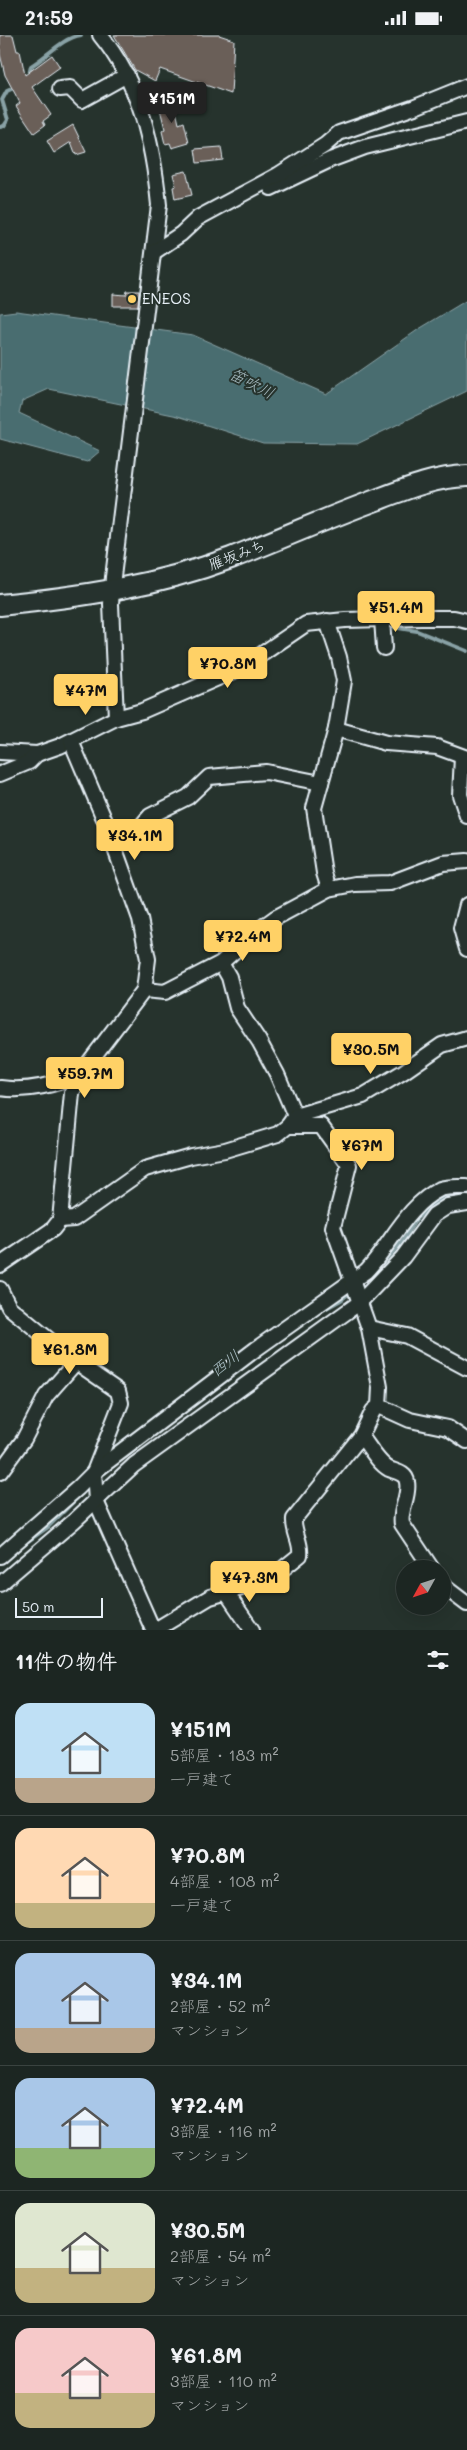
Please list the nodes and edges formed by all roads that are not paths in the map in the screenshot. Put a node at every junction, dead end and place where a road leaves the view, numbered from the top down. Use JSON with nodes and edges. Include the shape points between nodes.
{"nodes":[{"id":1,"x":104,"y":36,"type":"edge"},
{"id":2,"x":127,"y":75,"type":"junction"},
{"id":3,"x":467,"y":86,"type":"edge"},
{"id":4,"x":60,"y":89,"type":"dead end"},
{"id":5,"x":467,"y":122,"type":"edge"},
{"id":6,"x":181,"y":233,"type":"junction"},
{"id":7,"x":154,"y":252,"type":"junction"},
{"id":8,"x":467,"y":467,"type":"edge"},
{"id":9,"x":467,"y":476,"type":"edge"},
{"id":10,"x":426,"y":482,"type":"junction"},
{"id":11,"x":112,"y":584,"type":"junction"},
{"id":12,"x":0,"y":605,"type":"edge"},
{"id":13,"x":382,"y":619,"type":"junction"},
{"id":14,"x":327,"y":621,"type":"junction"},
{"id":15,"x":467,"y":621,"type":"edge"},
{"id":16,"x":384,"y":647,"type":"dead end"},
{"id":17,"x":116,"y":718,"type":"junction"},
{"id":18,"x":336,"y":729,"type":"junction"},
{"id":19,"x":71,"y":741,"type":"junction"},
{"id":20,"x":0,"y":752,"type":"edge"},
{"id":21,"x":36,"y":754,"type":"junction"},
{"id":22,"x":465,"y":757,"type":"edge"},
{"id":23,"x":0,"y":774,"type":"edge"},
{"id":24,"x":321,"y":783,"type":"junction"},
{"id":25,"x":467,"y":816,"type":"edge"},
{"id":26,"x":112,"y":841,"type":"junction"},
{"id":27,"x":467,"y":861,"type":"edge"},
{"id":28,"x":329,"y":889,"type":"junction"},
{"id":29,"x":467,"y":905,"type":"edge"},
{"id":30,"x":467,"y":949,"type":"edge"},
{"id":31,"x":220,"y":963,"type":"junction"},
{"id":32,"x":144,"y":990,"type":"junction"},
{"id":33,"x":467,"y":1039,"type":"edge"},
{"id":34,"x":81,"y":1073,"type":"junction"},
{"id":35,"x":0,"y":1088,"type":"edge"},
{"id":36,"x":292,"y":1121,"type":"junction"},
{"id":37,"x":467,"y":1187,"type":"edge"},
{"id":38,"x":467,"y":1203,"type":"edge"},
{"id":39,"x":60,"y":1220,"type":"junction"},
{"id":40,"x":0,"y":1265,"type":"edge"},
{"id":41,"x":352,"y":1280,"type":"junction"},
{"id":42,"x":0,"y":1289,"type":"edge"},
{"id":43,"x":359,"y":1303,"type":"junction"},
{"id":44,"x":369,"y":1327,"type":"junction"},
{"id":45,"x":76,"y":1362,"type":"junction"},
{"id":46,"x":467,"y":1368,"type":"edge"},
{"id":47,"x":379,"y":1406,"type":"junction"},
{"id":48,"x":361,"y":1436,"type":"junction"},
{"id":49,"x":467,"y":1441,"type":"edge"},
{"id":50,"x":0,"y":1472,"type":"edge"},
{"id":51,"x":94,"y":1472,"type":"junction"},
{"id":52,"x":96,"y":1501,"type":"junction"},
{"id":53,"x":0,"y":1556,"type":"edge"},
{"id":54,"x":426,"y":1560,"type":"edge"},
{"id":55,"x":0,"y":1583,"type":"edge"},
{"id":56,"x":226,"y":1592,"type":"junction"},
{"id":57,"x":451,"y":1592,"type":"edge"},
{"id":58,"x":467,"y":1604,"type":"edge"},
{"id":59,"x":154,"y":1630,"type":"edge"},
{"id":60,"x":252,"y":1630,"type":"edge"}],
"edges":[{"from":1,"to":2,"type":"street"},
{"from":2,"to":4,"type":"street","via":[[82,100],[70,89]]},
{"from":2,"to":7,"type":"street","via":[[145,122],[155,162],[159,205]]},
{"from":3,"to":6,"type":"street","via":[[339,133],[278,175],[198,218]]},
{"from":5,"to":6,"type":"street","via":[[365,147],[330,160],[216,219]]},
{"from":6,"to":7,"type":"street"},
{"from":7,"to":11,"type":"street"},
{"from":8,"to":10,"type":"highway"},
{"from":9,"to":10,"type":"highway","name":"雁坂みち"},
{"from":10,"to":11,"type":"highway","name":"雁坂みち","via":[[221,561],[160,581]]},
{"from":11,"to":12,"type":"highway","name":"雁坂みち"},
{"from":11,"to":17,"type":"street"},
{"from":13,"to":14,"type":"street"},
{"from":13,"to":15,"type":"street","via":[[454,618]]},
{"from":13,"to":16,"type":"street"},
{"from":14,"to":17,"type":"street","via":[[306,625],[243,667],[142,711]]},
{"from":14,"to":18,"type":"street","via":[[344,681]]},
{"from":17,"to":19,"type":"street"},
{"from":18,"to":22,"type":"street","via":[[386,743],[438,747]]},
{"from":18,"to":24,"type":"street"},
{"from":19,"to":21,"type":"street"},
{"from":19,"to":26,"type":"street"},
{"from":20,"to":21,"type":"street"},
{"from":21,"to":23,"type":"street","via":[[29,762]]},
{"from":22,"to":25,"type":"street","via":[[460,795]]},
{"from":24,"to":26,"type":"street","via":[[266,772],[209,777],[188,797],[150,816],[137,831]]},
{"from":24,"to":28,"type":"street","via":[[314,808]]},
{"from":26,"to":32,"type":"street","via":[[146,945],[148,959]]},
{"from":27,"to":28,"type":"street","via":[[444,863],[390,883]]},
{"from":28,"to":31,"type":"street","via":[[274,918]]},
{"from":29,"to":30,"type":"street","via":[[461,928]]},
{"from":31,"to":32,"type":"street","via":[[165,992]]},
{"from":31,"to":36,"type":"street","via":[[229,977],[237,1008],[277,1075]]},
{"from":32,"to":34,"type":"street"},
{"from":33,"to":36,"type":"street","via":[[442,1045],[363,1096]]},
{"from":34,"to":35,"type":"street","via":[[60,1083],[9,1090]]},
{"from":34,"to":39,"type":"street","via":[[72,1093]]},
{"from":36,"to":39,"type":"street","via":[[278,1134],[145,1169],[74,1219]]},
{"from":36,"to":41,"type":"street","via":[[321,1126],[349,1165],[333,1227]]},
{"from":37,"to":41,"type":"street","via":[[440,1189],[427,1198],[412,1211],[380,1257]]},
{"from":38,"to":43,"type":"street","via":[[448,1206],[434,1215],[403,1257]]},
{"from":39,"to":40,"type":"street","via":[[54,1229]]},
{"from":41,"to":43,"type":"street"},
{"from":41,"to":51,"type":"street"},
{"from":42,"to":45,"type":"street","via":[[9,1307]]},
{"from":43,"to":44,"type":"street"},
{"from":43,"to":52,"type":"street","via":[[134,1465]]},
{"from":44,"to":46,"type":"street","via":[[406,1336]]},
{"from":44,"to":47,"type":"street","via":[[380,1387]]},
{"from":45,"to":50,"type":"street","via":[[46,1396],[24,1439]]},
{"from":45,"to":51,"type":"street","via":[[118,1391],[121,1398]]},
{"from":47,"to":48,"type":"street","via":[[373,1411]]},
{"from":47,"to":49,"type":"street","via":[[410,1420],[448,1428]]},
{"from":48,"to":54,"type":"street","via":[[387,1468],[406,1478],[408,1484],[402,1524]]},
{"from":48,"to":56,"type":"street","via":[[294,1519],[300,1555],[269,1580]]},
{"from":51,"to":52,"type":"street"},
{"from":51,"to":53,"type":"street"},
{"from":52,"to":55,"type":"street"},
{"from":52,"to":59,"type":"street"},
{"from":56,"to":59,"type":"street","via":[[210,1597]]},
{"from":56,"to":60,"type":"street"},
{"from":57,"to":58,"type":"street"}]}
